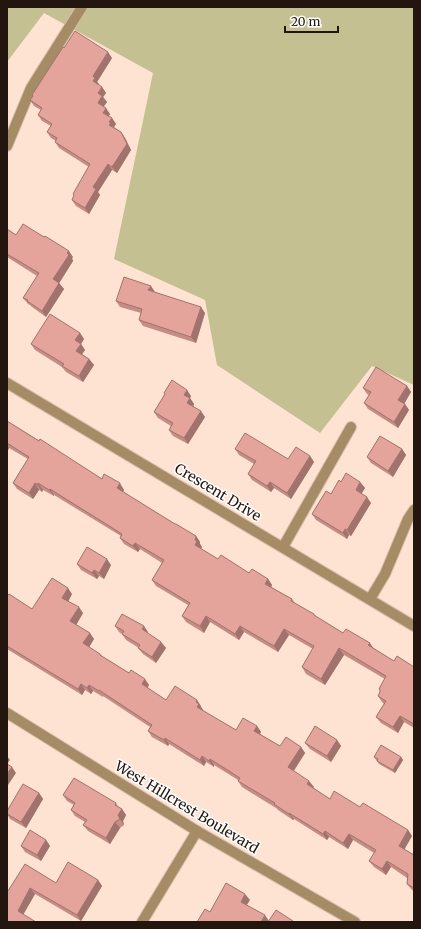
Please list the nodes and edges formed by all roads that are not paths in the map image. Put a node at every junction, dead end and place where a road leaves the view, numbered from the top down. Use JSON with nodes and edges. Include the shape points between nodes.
{"nodes":[{"id":1,"x":82,"y":7,"type":"edge"},
{"id":2,"x":7,"y":146,"type":"edge"},
{"id":3,"x":7,"y":383,"type":"edge"},
{"id":4,"x":351,"y":427,"type":"dead end"},
{"id":5,"x":414,"y":510,"type":"edge"},
{"id":6,"x":282,"y":547,"type":"junction"},
{"id":7,"x":370,"y":600,"type":"junction"},
{"id":8,"x":414,"y":626,"type":"edge"},
{"id":9,"x":7,"y":713,"type":"edge"},
{"id":10,"x":197,"y":831,"type":"junction"},
{"id":11,"x":142,"y":922,"type":"edge"},
{"id":12,"x":355,"y":922,"type":"edge"}],
"edges":[{"from":1,"to":2,"type":"street","via":[[31,88]]},
{"from":3,"to":6,"type":"street","name":"Crescent Drive"},
{"from":4,"to":6,"type":"street"},
{"from":5,"to":7,"type":"street","via":[[408,518],[385,574]]},
{"from":6,"to":7,"type":"street","name":"Crescent Drive"},
{"from":7,"to":8,"type":"street","name":"Crescent Drive"},
{"from":9,"to":10,"type":"street","name":"West Hillcrest Boulevard"},
{"from":10,"to":11,"type":"street"},
{"from":10,"to":12,"type":"street","name":"West Hillcrest Boulevard"}]}
